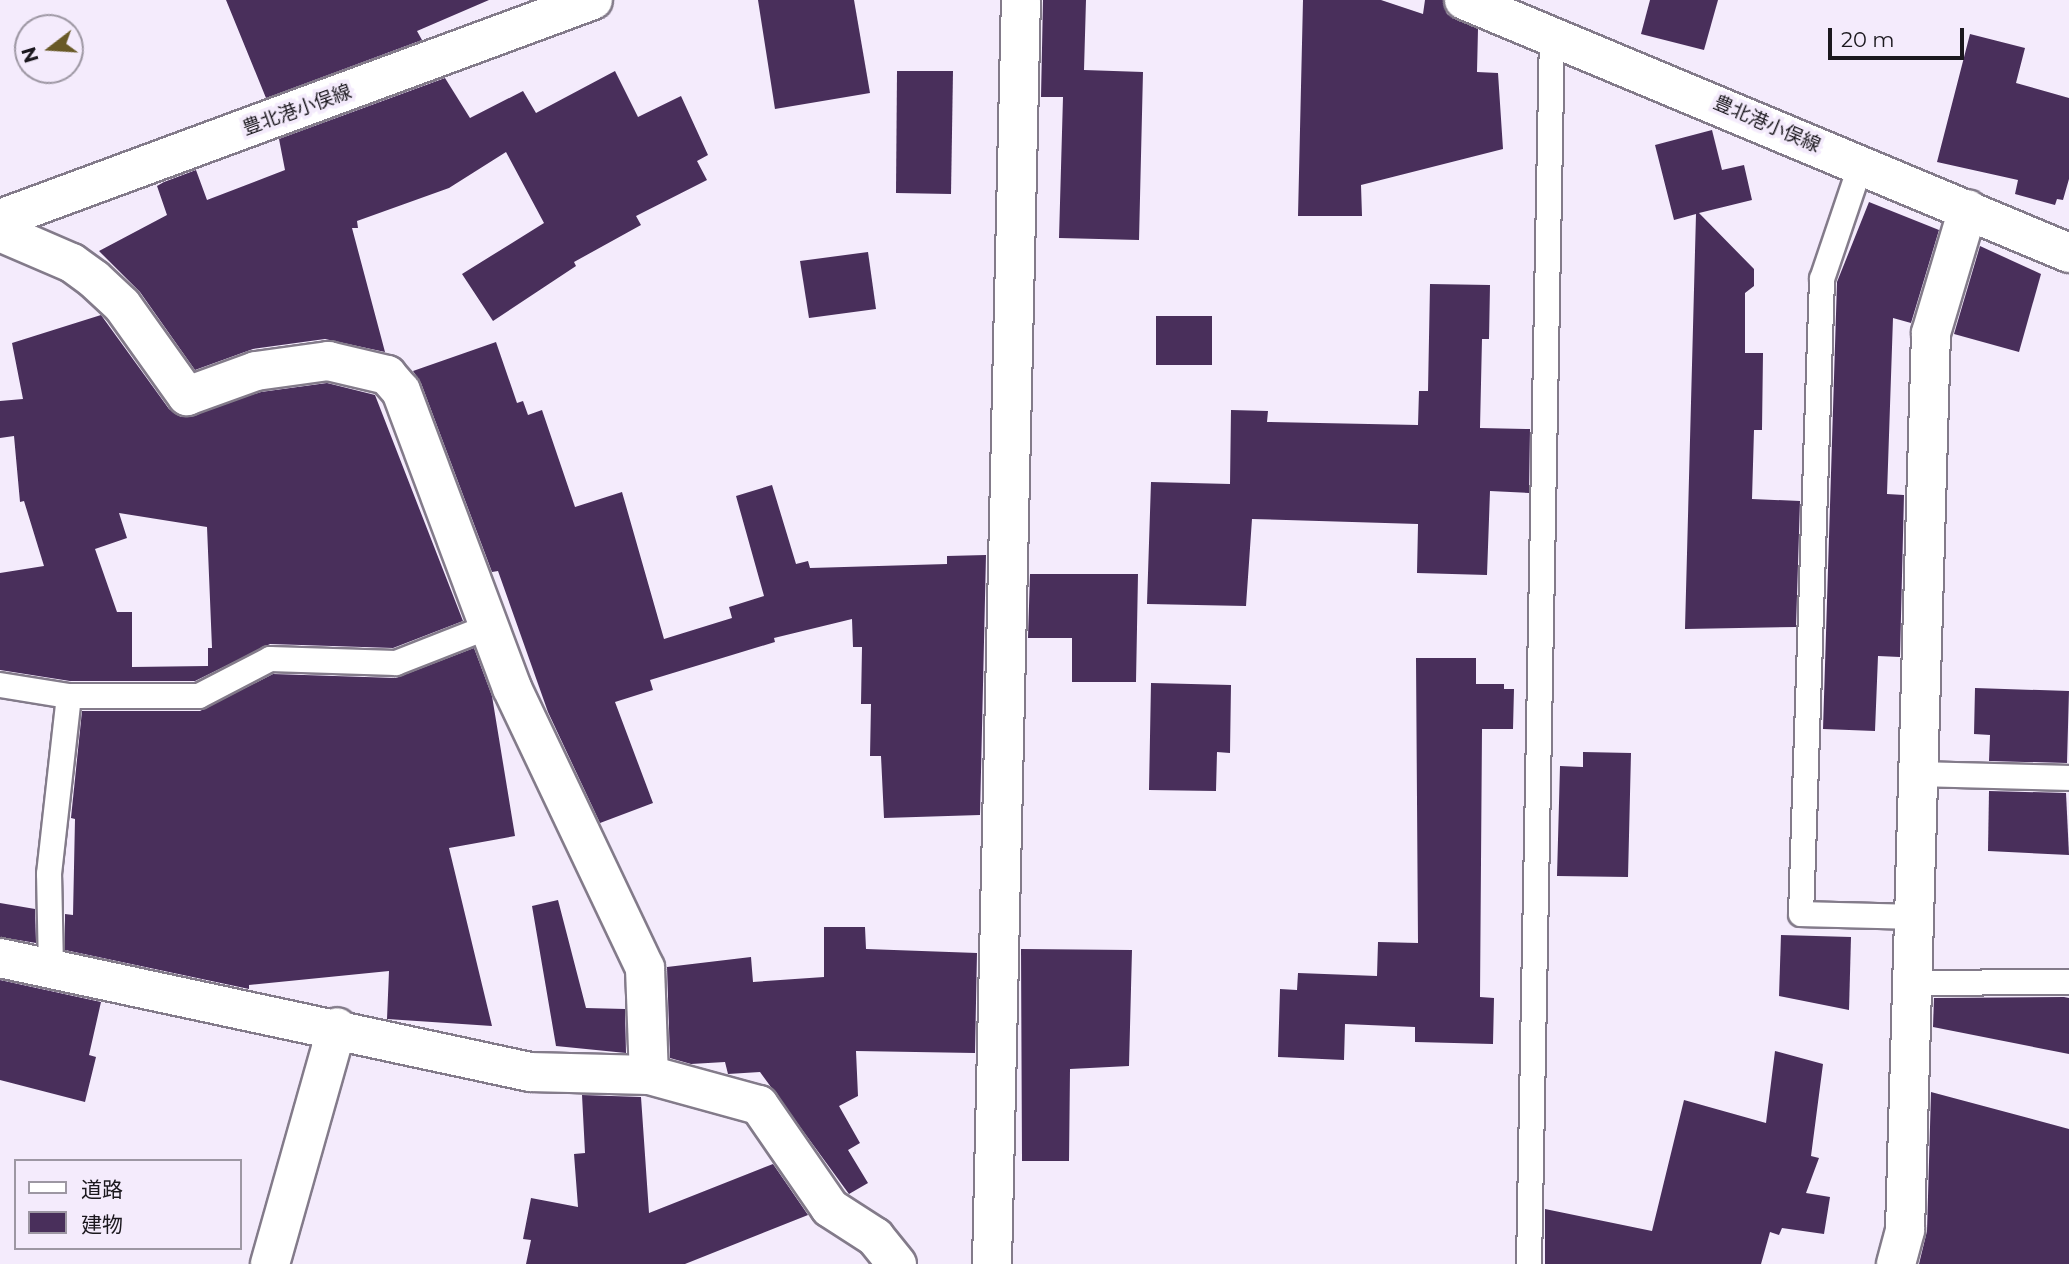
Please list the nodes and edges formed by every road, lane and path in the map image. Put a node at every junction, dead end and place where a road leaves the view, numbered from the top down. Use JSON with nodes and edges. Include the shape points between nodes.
{"nodes":[{"id":1,"x":593,"y":0,"type":"edge"},
{"id":2,"x":1021,"y":0,"type":"edge"},
{"id":3,"x":1464,"y":0,"type":"edge"},
{"id":4,"x":1552,"y":35,"type":"junction"},
{"id":5,"x":1861,"y":164,"type":"junction"},
{"id":6,"x":1968,"y":209,"type":"junction"},
{"id":7,"x":0,"y":219,"type":"edge"},
{"id":8,"x":0,"y":232,"type":"edge"},
{"id":9,"x":2069,"y":253,"type":"edge"},
{"id":10,"x":488,"y":627,"type":"junction"},
{"id":11,"x":0,"y":685,"type":"edge"},
{"id":12,"x":69,"y":696,"type":"junction"},
{"id":13,"x":1919,"y":774,"type":"junction"},
{"id":14,"x":2069,"y":778,"type":"edge"},
{"id":15,"x":1915,"y":917,"type":"junction"},
{"id":16,"x":0,"y":958,"type":"edge"},
{"id":17,"x":51,"y":968,"type":"junction"},
{"id":18,"x":2069,"y":982,"type":"edge"},
{"id":19,"x":1912,"y":983,"type":"junction"},
{"id":20,"x":337,"y":1027,"type":"junction"},
{"id":21,"x":649,"y":1075,"type":"junction"},
{"id":22,"x":270,"y":1264,"type":"edge"},
{"id":23,"x":897,"y":1264,"type":"edge"},
{"id":24,"x":992,"y":1264,"type":"edge"},
{"id":25,"x":1529,"y":1264,"type":"edge"},
{"id":26,"x":1896,"y":1264,"type":"edge"}],
"edges":[{"from":1,"to":7,"type":"street","name":"豊北港小俣線"},
{"from":2,"to":24,"type":"street"},
{"from":3,"to":4,"type":"street","name":"豊北港小俣線"},
{"from":4,"to":5,"type":"street","name":"豊北港小俣線"},
{"from":4,"to":25,"type":"lane"},
{"from":5,"to":6,"type":"street","name":"豊北港小俣線"},
{"from":5,"to":15,"type":"lane","via":[[1822,279],[1801,914]]},
{"from":6,"to":9,"type":"street","name":"豊北港小俣線"},
{"from":6,"to":13,"type":"street","via":[[1931,333]]},
{"from":8,"to":10,"type":"street","via":[[72,263],[94,279],[122,305],[187,396],[285,365],[328,361],[387,376],[401,391]]},
{"from":10,"to":12,"type":"lane","via":[[396,663],[270,659],[199,696]]},
{"from":10,"to":21,"type":"street","via":[[523,712],[645,968]]},
{"from":11,"to":12,"type":"lane"},
{"from":12,"to":17,"type":"lane","via":[[50,861]]},
{"from":13,"to":14,"type":"lane"},
{"from":13,"to":15,"type":"street"},
{"from":15,"to":19,"type":"street"},
{"from":16,"to":17,"type":"street"},
{"from":17,"to":20,"type":"street"},
{"from":18,"to":19,"type":"lane"},
{"from":19,"to":26,"type":"street","via":[[1905,1230]]},
{"from":20,"to":21,"type":"street","via":[[530,1072]]},
{"from":20,"to":22,"type":"street"},
{"from":21,"to":23,"type":"street","via":[[759,1105],[830,1208],[875,1237]]}]}
